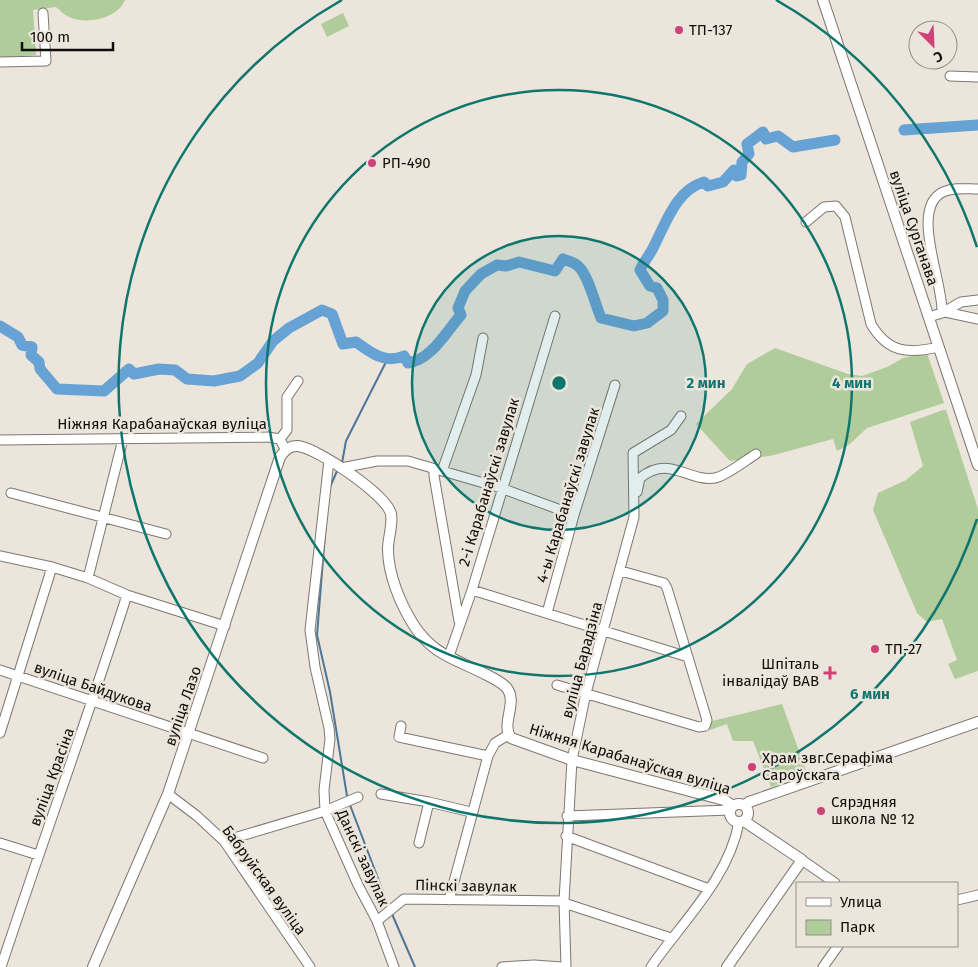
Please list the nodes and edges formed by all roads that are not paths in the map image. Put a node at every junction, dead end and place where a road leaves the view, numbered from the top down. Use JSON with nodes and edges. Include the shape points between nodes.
{"nodes":[{"id":1,"x":823,"y":0,"type":"edge"},
{"id":2,"x":43,"y":13,"type":"dead end"},
{"id":3,"x":0,"y":62,"type":"edge"},
{"id":4,"x":950,"y":76,"type":"dead end"},
{"id":5,"x":978,"y":77,"type":"edge"},
{"id":6,"x":978,"y":189,"type":"edge"},
{"id":7,"x":806,"y":222,"type":"dead end"},
{"id":8,"x":978,"y":300,"type":"edge"},
{"id":9,"x":942,"y":313,"type":"junction"},
{"id":10,"x":555,"y":316,"type":"dead end"},
{"id":11,"x":929,"y":317,"type":"junction"},
{"id":12,"x":978,"y":320,"type":"edge"},
{"id":13,"x":483,"y":338,"type":"dead end"},
{"id":14,"x":939,"y":346,"type":"junction"},
{"id":15,"x":298,"y":381,"type":"dead end"},
{"id":16,"x":615,"y":385,"type":"dead end"},
{"id":17,"x":681,"y":416,"type":"dead end"},
{"id":18,"x":123,"y":439,"type":"junction"},
{"id":19,"x":280,"y":439,"type":"junction"},
{"id":20,"x":0,"y":440,"type":"edge"},
{"id":21,"x":285,"y":449,"type":"junction"},
{"id":22,"x":756,"y":454,"type":"dead end"},
{"id":23,"x":329,"y":460,"type":"junction"},
{"id":24,"x":978,"y":465,"type":"edge"},
{"id":25,"x":341,"y":468,"type":"junction"},
{"id":26,"x":438,"y":470,"type":"junction"},
{"id":27,"x":501,"y":488,"type":"junction"},
{"id":28,"x":11,"y":493,"type":"dead end"},
{"id":29,"x":635,"y":505,"type":"junction"},
{"id":30,"x":574,"y":515,"type":"junction"},
{"id":31,"x":102,"y":519,"type":"junction"},
{"id":32,"x":166,"y":534,"type":"dead end"},
{"id":33,"x":0,"y":556,"type":"edge"},
{"id":34,"x":52,"y":567,"type":"junction"},
{"id":35,"x":621,"y":571,"type":"junction"},
{"id":36,"x":88,"y":578,"type":"junction"},
{"id":37,"x":472,"y":590,"type":"junction"},
{"id":38,"x":127,"y":596,"type":"junction"},
{"id":39,"x":547,"y":613,"type":"junction"},
{"id":40,"x":460,"y":622,"type":"junction"},
{"id":41,"x":225,"y":626,"type":"junction"},
{"id":42,"x":603,"y":630,"type":"junction"},
{"id":43,"x":449,"y":656,"type":"junction"},
{"id":44,"x":688,"y":657,"type":"junction"},
{"id":45,"x":0,"y":670,"type":"edge"},
{"id":46,"x":19,"y":676,"type":"junction"},
{"id":47,"x":557,"y":684,"type":"dead end"},
{"id":48,"x":586,"y":693,"type":"junction"},
{"id":49,"x":93,"y":701,"type":"junction"},
{"id":50,"x":978,"y":722,"type":"edge"},
{"id":51,"x":401,"y":726,"type":"dead end"},
{"id":52,"x":0,"y":733,"type":"edge"},
{"id":53,"x":190,"y":733,"type":"junction"},
{"id":54,"x":508,"y":735,"type":"junction"},
{"id":55,"x":488,"y":756,"type":"junction"},
{"id":56,"x":263,"y":758,"type":"dead end"},
{"id":57,"x":572,"y":760,"type":"junction"},
{"id":58,"x":168,"y":794,"type":"junction"},
{"id":59,"x":381,"y":794,"type":"dead end"},
{"id":60,"x":358,"y":797,"type":"dead end"},
{"id":61,"x":429,"y":802,"type":"junction"},
{"id":62,"x":745,"y":805,"type":"junction"},
{"id":63,"x":732,"y":808,"type":"junction"},
{"id":64,"x":325,"y":811,"type":"junction"},
{"id":65,"x":471,"y":812,"type":"junction"},
{"id":66,"x":567,"y":816,"type":"junction"},
{"id":67,"x":742,"y":821,"type":"junction"},
{"id":68,"x":566,"y":836,"type":"junction"},
{"id":69,"x":224,"y":841,"type":"junction"},
{"id":70,"x":0,"y":843,"type":"edge"},
{"id":71,"x":419,"y":843,"type":"dead end"},
{"id":72,"x":38,"y":855,"type":"junction"},
{"id":73,"x":802,"y":860,"type":"junction"},
{"id":74,"x":834,"y":882,"type":"edge"},
{"id":75,"x":709,"y":888,"type":"junction"},
{"id":76,"x":978,"y":895,"type":"edge"},
{"id":77,"x":449,"y":900,"type":"junction"},
{"id":78,"x":958,"y":900,"type":"edge"},
{"id":79,"x":564,"y":902,"type":"junction"},
{"id":80,"x":377,"y":921,"type":"junction"},
{"id":81,"x":672,"y":938,"type":"junction"},
{"id":82,"x":837,"y":947,"type":"edge"},
{"id":83,"x":1,"y":967,"type":"edge"},
{"id":84,"x":93,"y":967,"type":"edge"},
{"id":85,"x":310,"y":967,"type":"edge"},
{"id":86,"x":394,"y":967,"type":"edge"},
{"id":87,"x":502,"y":967,"type":"edge"},
{"id":88,"x":562,"y":967,"type":"edge"},
{"id":89,"x":566,"y":967,"type":"edge"},
{"id":90,"x":651,"y":967,"type":"edge"},
{"id":91,"x":727,"y":967,"type":"edge"},
{"id":92,"x":822,"y":967,"type":"edge"}],
"edges":[{"from":1,"to":11,"type":"main road","name":"вуліца Сурганава"},
{"from":2,"to":3,"type":"street","via":[[46,61]]},
{"from":4,"to":5,"type":"street"},
{"from":6,"to":9,"type":"street","name":"вуліца Сурганава","via":[[944,192],[933,199],[929,209],[931,246]]},
{"from":7,"to":14,"type":"street","via":[[824,208],[836,206],[840,209],[845,217],[871,324],[880,339],[888,346],[900,349]]},
{"from":8,"to":9,"type":"street","via":[[960,302]]},
{"from":9,"to":11,"type":"street"},
{"from":9,"to":12,"type":"street"},
{"from":10,"to":27,"type":"street","name":"2-і Карабанаўскі завулак"},
{"from":11,"to":14,"type":"main road","name":"вуліца Сурганава"},
{"from":13,"to":26,"type":"street","via":[[476,375]]},
{"from":14,"to":24,"type":"main road","name":"вуліца Сурганава"},
{"from":15,"to":19,"type":"street","via":[[287,397],[287,430]]},
{"from":16,"to":30,"type":"street","name":"4-ы Карабанаўскі завулак"},
{"from":17,"to":29,"type":"street","name":"вуліца Барадзіна","via":[[671,430],[633,453]]},
{"from":18,"to":19,"type":"street","name":"Ніжняя Карабанаўская вуліца"},
{"from":18,"to":20,"type":"street","name":"Ніжняя Карабанаўская вуліца"},
{"from":18,"to":31,"type":"street"},
{"from":19,"to":21,"type":"street","name":"Ніжняя Карабанаўская вуліца"},
{"from":21,"to":23,"type":"main road","name":"Ніжняя Карабанаўская вуліца","via":[[297,446],[310,449]]},
{"from":21,"to":41,"type":"main road","name":"вуліца Лазо"},
{"from":22,"to":29,"type":"street","via":[[715,478],[680,469],[653,469],[640,478]]},
{"from":23,"to":25,"type":"main road","name":"Ніжняя Карабанаўская вуліца"},
{"from":23,"to":64,"type":"street","name":"Данскі завулак","via":[[310,630],[330,740]]},
{"from":25,"to":26,"type":"street","via":[[392,460]]},
{"from":25,"to":43,"type":"main road","name":"Ніжняя Карабанаўская вуліца","via":[[386,504],[391,514],[390,567],[402,604],[430,647]]},
{"from":26,"to":27,"type":"street"},
{"from":26,"to":40,"type":"street","via":[[434,476]]},
{"from":27,"to":30,"type":"street"},
{"from":27,"to":37,"type":"street","name":"2-і Карабанаўскі завулак"},
{"from":28,"to":31,"type":"street"},
{"from":29,"to":35,"type":"street","name":"вуліца Барадзіна"},
{"from":30,"to":39,"type":"street","name":"4-ы Карабанаўскі завулак"},
{"from":31,"to":32,"type":"street"},
{"from":31,"to":36,"type":"street"},
{"from":33,"to":34,"type":"street"},
{"from":34,"to":36,"type":"street"},
{"from":34,"to":46,"type":"street"},
{"from":35,"to":42,"type":"street","name":"вуліца Барадзіна"},
{"from":35,"to":44,"type":"street","via":[[664,583]]},
{"from":36,"to":38,"type":"street"},
{"from":37,"to":39,"type":"street"},
{"from":37,"to":40,"type":"street","name":"2-і Карабанаўскі завулак"},
{"from":38,"to":41,"type":"street"},
{"from":38,"to":49,"type":"street","name":"вуліца Красіна"},
{"from":39,"to":42,"type":"street"},
{"from":40,"to":43,"type":"street","name":"2-і Карабанаўскі завулак"},
{"from":41,"to":53,"type":"main road","name":"вуліца Лазо"},
{"from":42,"to":44,"type":"street"},
{"from":42,"to":48,"type":"street","name":"вуліца Барадзіна"},
{"from":43,"to":54,"type":"main road","name":"Ніжняя Карабанаўская вуліца","via":[[507,689],[511,701]]},
{"from":44,"to":48,"type":"street","via":[[707,720],[705,726],[699,727]]},
{"from":45,"to":46,"type":"street","name":"вуліца Байдукова"},
{"from":46,"to":49,"type":"street","name":"вуліца Байдукова"},
{"from":46,"to":52,"type":"street"},
{"from":47,"to":48,"type":"street"},
{"from":48,"to":57,"type":"street","name":"вуліца Барадзіна"},
{"from":49,"to":53,"type":"street","name":"вуліца Байдукова"},
{"from":49,"to":72,"type":"street","name":"вуліца Красіна"},
{"from":50,"to":62,"type":"main road","name":"Ніжняя Карабанаўская вуліца","via":[[800,782]]},
{"from":51,"to":55,"type":"street","via":[[399,737]]},
{"from":53,"to":56,"type":"street","name":"вуліца Байдукова"},
{"from":53,"to":58,"type":"main road","name":"вуліца Лазо"},
{"from":54,"to":55,"type":"street","via":[[495,743]]},
{"from":54,"to":57,"type":"main road","name":"Ніжняя Карабанаўская вуліца"},
{"from":55,"to":65,"type":"street"},
{"from":57,"to":63,"type":"main road","name":"Ніжняя Карабанаўская вуліца","via":[[724,800]]},
{"from":57,"to":66,"type":"street","name":"вуліца Барадзіна"},
{"from":58,"to":69,"type":"street","name":"Бабруйская вуліца"},
{"from":58,"to":84,"type":"main road","name":"вуліца Лазо"},
{"from":59,"to":61,"type":"street"},
{"from":60,"to":64,"type":"street"},
{"from":61,"to":65,"type":"street"},
{"from":61,"to":71,"type":"street"},
{"from":62,"to":63,"type":"main road"},
{"from":62,"to":67,"type":"main road","via":[[749,813]]},
{"from":63,"to":66,"type":"street"},
{"from":63,"to":67,"type":"main road","via":[[732,818]]},
{"from":64,"to":69,"type":"street"},
{"from":64,"to":80,"type":"street","name":"Данскі завулак"},
{"from":65,"to":77,"type":"street"},
{"from":66,"to":68,"type":"street","name":"вуліца Барадзіна"},
{"from":67,"to":73,"type":"main road"},
{"from":67,"to":75,"type":"street","via":[[734,844]]},
{"from":68,"to":75,"type":"street"},
{"from":68,"to":79,"type":"street","name":"вуліца Барадзіна"},
{"from":69,"to":85,"type":"street","name":"Бабруйская вуліца"},
{"from":70,"to":72,"type":"street"},
{"from":72,"to":83,"type":"street","name":"вуліца Красіна"},
{"from":73,"to":74,"type":"street"},
{"from":73,"to":91,"type":"main road"},
{"from":75,"to":81,"type":"street"},
{"from":76,"to":78,"type":"street"},
{"from":77,"to":79,"type":"street","name":"Пінскі завулак"},
{"from":77,"to":80,"type":"street","name":"Пінскі завулак","via":[[404,899]]},
{"from":79,"to":81,"type":"street","name":"Пінскі завулак"},
{"from":79,"to":89,"type":"street","name":"вуліца Барадзіна"},
{"from":80,"to":86,"type":"street","name":"Данскі завулак"},
{"from":81,"to":90,"type":"street"},
{"from":82,"to":92,"type":"street"},
{"from":87,"to":88,"type":"street"}]}
